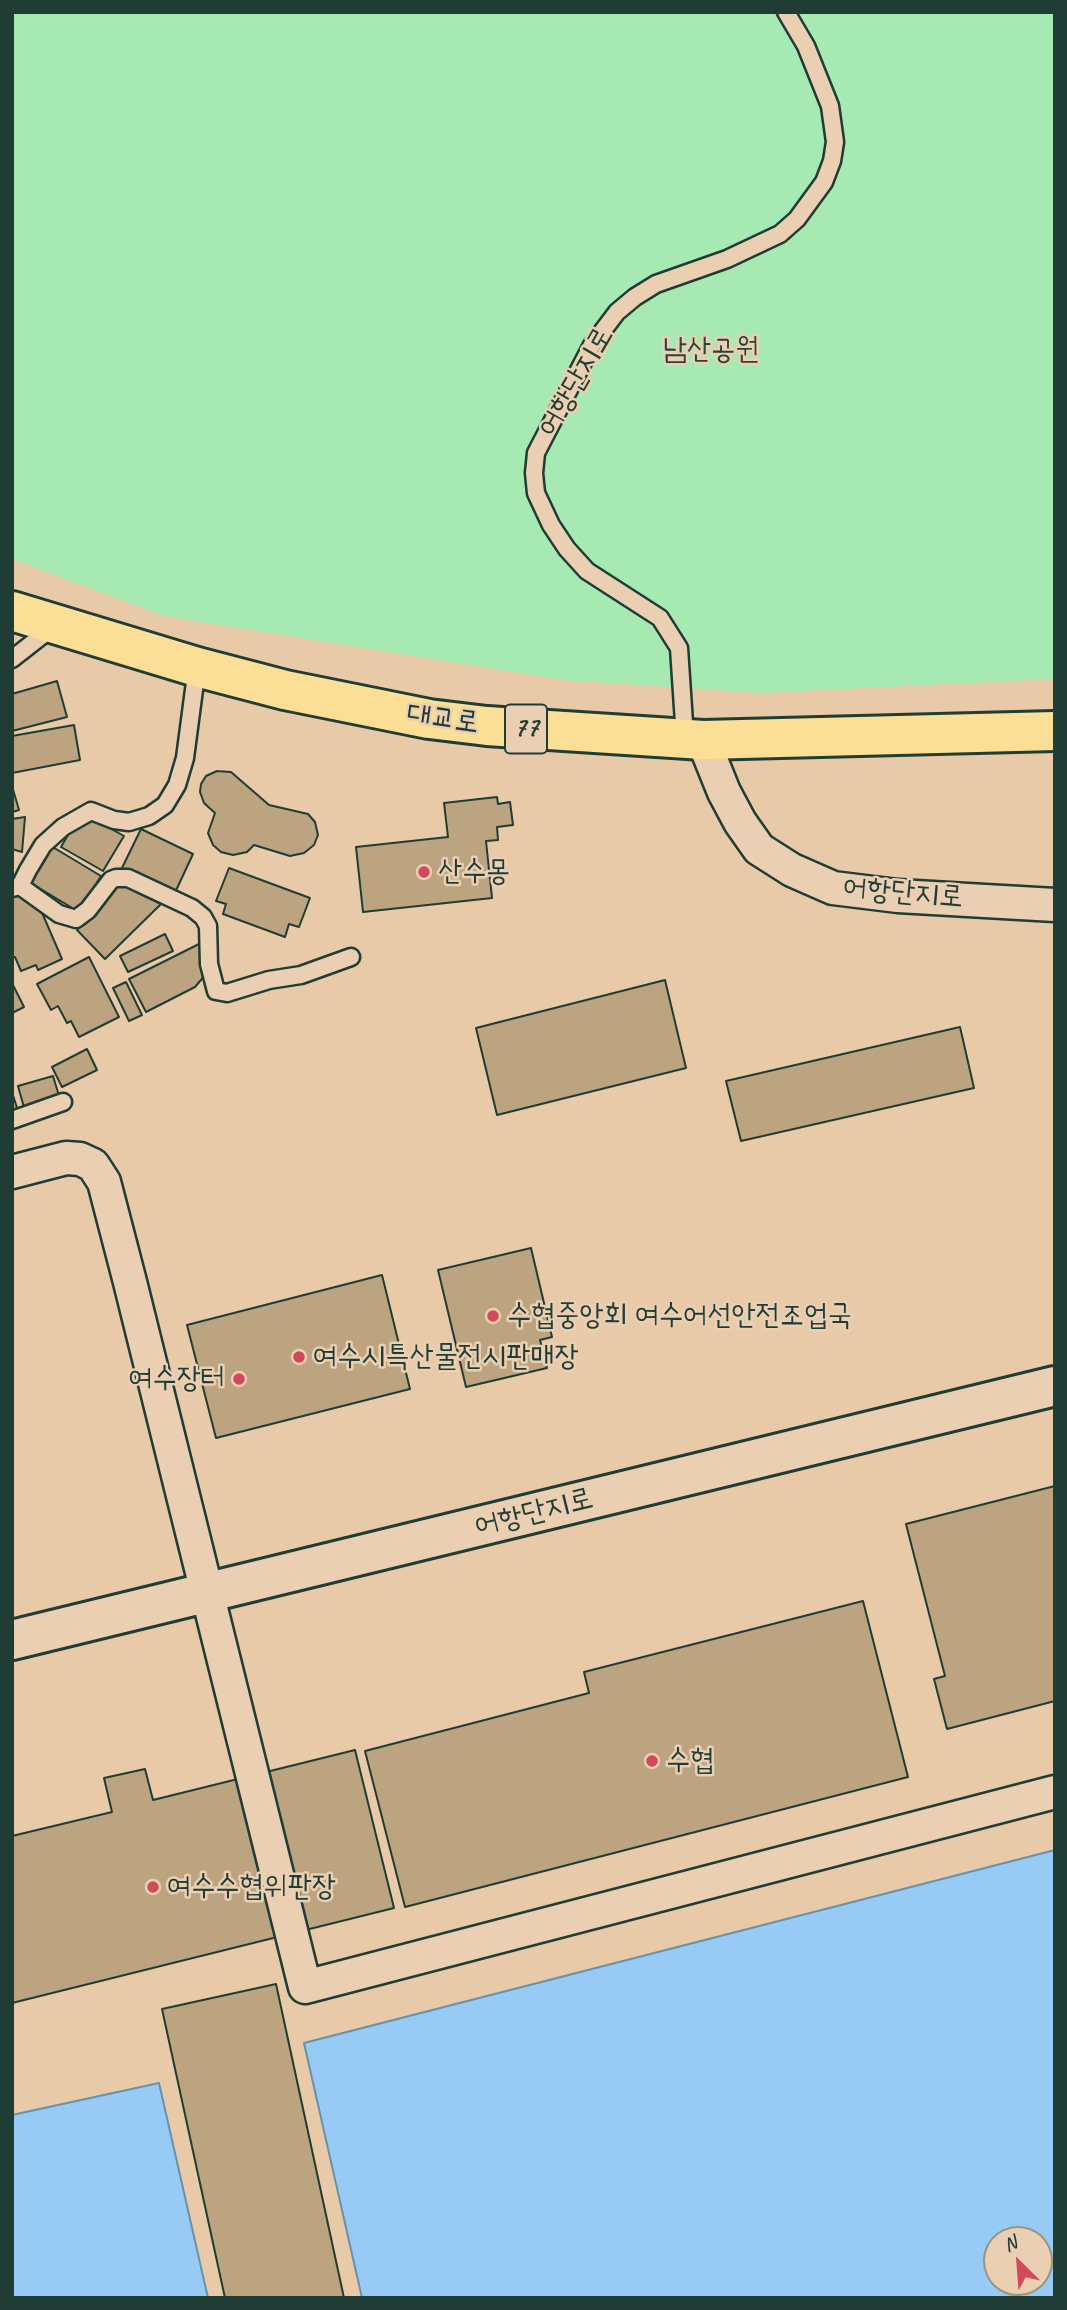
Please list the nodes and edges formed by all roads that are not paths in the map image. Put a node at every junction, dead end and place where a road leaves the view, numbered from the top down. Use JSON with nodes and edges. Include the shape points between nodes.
{"nodes":[{"id":1,"x":786,"y":12,"type":"edge"},
{"id":2,"x":12,"y":611,"type":"edge"},
{"id":3,"x":55,"y":625,"type":"junction"},
{"id":4,"x":12,"y":659,"type":"edge"},
{"id":5,"x":197,"y":667,"type":"junction"},
{"id":6,"x":1055,"y":731,"type":"edge"},
{"id":7,"x":694,"y":739,"type":"junction"},
{"id":8,"x":16,"y":887,"type":"edge"},
{"id":9,"x":1055,"y":905,"type":"edge"},
{"id":10,"x":351,"y":957,"type":"dead end"},
{"id":11,"x":63,"y":1102,"type":"dead end"},
{"id":12,"x":12,"y":1119,"type":"edge"},
{"id":13,"x":12,"y":1172,"type":"edge"},
{"id":14,"x":1055,"y":1386,"type":"edge"},
{"id":15,"x":206,"y":1593,"type":"junction"},
{"id":16,"x":12,"y":1640,"type":"edge"},
{"id":17,"x":1055,"y":1792,"type":"edge"}],
"edges":[{"from":1,"to":7,"type":"lane","name":"어항단지로","via":[[806,46],[830,106],[835,142],[824,182],[780,234],[736,256],[656,284],[617,313],[592,345],[536,453],[536,493],[567,548],[587,570],[660,618],[679,648]]},
{"from":2,"to":3,"type":"main road","name":"대교로","number":"77"},
{"from":3,"to":4,"type":"lane"},
{"from":3,"to":5,"type":"main road","name":"대교로","number":"77"},
{"from":5,"to":7,"type":"main road","name":"대교로","number":"77","via":[[429,719]]},
{"from":5,"to":8,"type":"lane","via":[[185,758],[165,805],[129,822],[91,811],[43,845]]},
{"from":6,"to":7,"type":"main road","name":"대교로","number":"77"},
{"from":7,"to":9,"type":"street","name":"어항단지로","via":[[759,849],[792,870],[833,888]]},
{"from":8,"to":10,"type":"lane","via":[[76,919],[116,878],[128,878],[192,908],[208,926],[209,964],[216,991],[227,993],[301,975]]},
{"from":11,"to":12,"type":"lane"},
{"from":13,"to":15,"type":"street","via":[[66,1158],[80,1159],[93,1165],[104,1182]]},
{"from":14,"to":15,"type":"street","name":"어항단지로"},
{"from":15,"to":16,"type":"street","name":"어항단지로"},
{"from":15,"to":17,"type":"street","via":[[305,1987]]}]}
